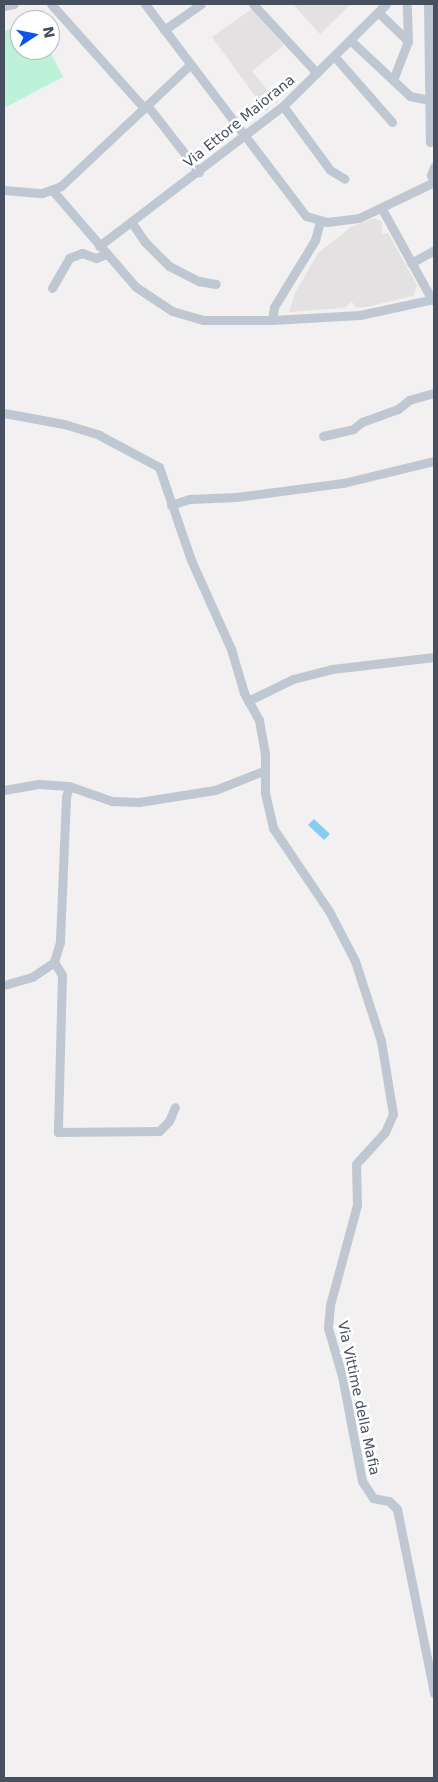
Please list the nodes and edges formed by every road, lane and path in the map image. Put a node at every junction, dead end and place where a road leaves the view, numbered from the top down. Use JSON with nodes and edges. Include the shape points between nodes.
{"nodes":[{"id":1,"x":14,"y":4,"type":"edge"},
{"id":2,"x":51,"y":4,"type":"edge"},
{"id":3,"x":145,"y":4,"type":"edge"},
{"id":4,"x":201,"y":4,"type":"edge"},
{"id":5,"x":253,"y":4,"type":"edge"},
{"id":6,"x":386,"y":4,"type":"edge"},
{"id":7,"x":408,"y":4,"type":"edge"},
{"id":8,"x":428,"y":4,"type":"edge"},
{"id":9,"x":4,"y":6,"type":"edge"},
{"id":10,"x":379,"y":13,"type":"junction"},
{"id":11,"x":164,"y":30,"type":"junction"},
{"id":12,"x":350,"y":40,"type":"junction"},
{"id":13,"x":408,"y":41,"type":"junction"},
{"id":14,"x":334,"y":56,"type":"junction"},
{"id":15,"x":190,"y":65,"type":"junction"},
{"id":16,"x":317,"y":73,"type":"junction"},
{"id":17,"x":392,"y":80,"type":"junction"},
{"id":18,"x":432,"y":100,"type":"edge"},
{"id":19,"x":283,"y":106,"type":"junction"},
{"id":20,"x":145,"y":107,"type":"junction"},
{"id":21,"x":392,"y":122,"type":"dead end"},
{"id":22,"x":245,"y":137,"type":"junction"},
{"id":23,"x":430,"y":142,"type":"dead end"},
{"id":24,"x":434,"y":167,"type":"edge"},
{"id":25,"x":199,"y":172,"type":"junction"},
{"id":26,"x":345,"y":179,"type":"dead end"},
{"id":27,"x":434,"y":182,"type":"edge"},
{"id":28,"x":4,"y":190,"type":"edge"},
{"id":29,"x":53,"y":191,"type":"junction"},
{"id":30,"x":382,"y":209,"type":"junction"},
{"id":31,"x":320,"y":221,"type":"junction"},
{"id":32,"x":132,"y":223,"type":"junction"},
{"id":33,"x":99,"y":246,"type":"junction"},
{"id":34,"x":434,"y":250,"type":"edge"},
{"id":35,"x":106,"y":254,"type":"junction"},
{"id":36,"x":411,"y":263,"type":"junction"},
{"id":37,"x":216,"y":284,"type":"dead end"},
{"id":38,"x":52,"y":288,"type":"dead end"},
{"id":39,"x":433,"y":300,"type":"edge"},
{"id":40,"x":272,"y":320,"type":"junction"},
{"id":41,"x":434,"y":393,"type":"edge"},
{"id":42,"x":4,"y":413,"type":"edge"},
{"id":43,"x":324,"y":436,"type":"dead end"},
{"id":44,"x":434,"y":461,"type":"edge"},
{"id":45,"x":171,"y":505,"type":"junction"},
{"id":46,"x":434,"y":657,"type":"edge"},
{"id":47,"x":248,"y":701,"type":"junction"},
{"id":48,"x":264,"y":771,"type":"junction"},
{"id":49,"x":69,"y":786,"type":"junction"},
{"id":50,"x":4,"y":790,"type":"edge"},
{"id":51,"x":54,"y":962,"type":"junction"},
{"id":52,"x":4,"y":985,"type":"edge"},
{"id":53,"x":174,"y":1107,"type":"dead end"},
{"id":54,"x":434,"y":1693,"type":"edge"}],
"edges":[{"from":1,"to":9,"type":"street"},
{"from":2,"to":20,"type":"street"},
{"from":3,"to":11,"type":"street"},
{"from":4,"to":11,"type":"street"},
{"from":5,"to":16,"type":"street"},
{"from":6,"to":10,"type":"street","name":"Via Ettore Maiorana"},
{"from":7,"to":13,"type":"street"},
{"from":8,"to":18,"type":"street"},
{"from":10,"to":12,"type":"street","name":"Via Ettore Maiorana"},
{"from":10,"to":13,"type":"street"},
{"from":11,"to":15,"type":"street"},
{"from":12,"to":14,"type":"street","name":"Via Ettore Maiorana"},
{"from":12,"to":17,"type":"street"},
{"from":13,"to":17,"type":"street"},
{"from":14,"to":16,"type":"street","name":"Via Ettore Maiorana"},
{"from":14,"to":21,"type":"street"},
{"from":15,"to":20,"type":"street"},
{"from":15,"to":22,"type":"street"},
{"from":16,"to":19,"type":"street","name":"Via Ettore Maiorana"},
{"from":17,"to":18,"type":"street","via":[[410,96]]},
{"from":18,"to":23,"type":"street"},
{"from":19,"to":22,"type":"street","name":"Via Ettore Maiorana"},
{"from":19,"to":26,"type":"street","via":[[330,170]]},
{"from":20,"to":25,"type":"street"},
{"from":20,"to":29,"type":"street"},
{"from":22,"to":25,"type":"street","name":"Via Ettore Maiorana"},
{"from":22,"to":31,"type":"street","via":[[306,216]]},
{"from":24,"to":27,"type":"street","via":[[431,175]]},
{"from":25,"to":32,"type":"street","name":"Via Ettore Maiorana"},
{"from":27,"to":30,"type":"street"},
{"from":28,"to":29,"type":"street"},
{"from":29,"to":33,"type":"street"},
{"from":30,"to":31,"type":"street","via":[[351,220]]},
{"from":30,"to":36,"type":"street"},
{"from":31,"to":40,"type":"street","via":[[315,240],[274,307]]},
{"from":32,"to":33,"type":"street","name":"Via Ettore Maiorana"},
{"from":32,"to":37,"type":"street","via":[[145,242],[169,266],[199,281]]},
{"from":33,"to":35,"type":"street"},
{"from":34,"to":36,"type":"street"},
{"from":35,"to":38,"type":"street","via":[[96,258],[82,253],[69,258]]},
{"from":35,"to":40,"type":"street","via":[[136,287],[172,311],[203,320]]},
{"from":36,"to":39,"type":"street"},
{"from":39,"to":40,"type":"street","via":[[360,315]]},
{"from":41,"to":43,"type":"street","via":[[409,400],[398,410],[362,422],[353,430]]},
{"from":42,"to":45,"type":"street","name":"Via Vittime della Mafia","via":[[64,424],[99,435],[154,462],[163,476]]},
{"from":44,"to":45,"type":"street","via":[[343,483],[228,498],[190,499]]},
{"from":45,"to":47,"type":"street","name":"Via Vittime della Mafia","via":[[231,649]]},
{"from":46,"to":47,"type":"street","via":[[332,669],[293,679]]},
{"from":47,"to":48,"type":"street","name":"Via Vittime della Mafia","via":[[259,720],[265,753]]},
{"from":48,"to":49,"type":"street","via":[[215,790],[139,802],[112,801]]},
{"from":48,"to":54,"type":"street","name":"Via Vittime della Mafia","via":[[268,813],[273,828],[329,911],[354,961],[381,1041],[391,1086],[393,1114],[385,1132],[356,1164],[357,1205],[330,1305],[328,1328],[342,1376],[362,1481],[373,1498],[389,1501],[397,1509]]},
{"from":49,"to":50,"type":"street","via":[[39,784]]},
{"from":49,"to":51,"type":"street","via":[[60,942]]},
{"from":51,"to":52,"type":"street","via":[[32,977]]},
{"from":51,"to":53,"type":"street","via":[[62,975],[58,1132],[159,1131],[169,1121]]}]}
